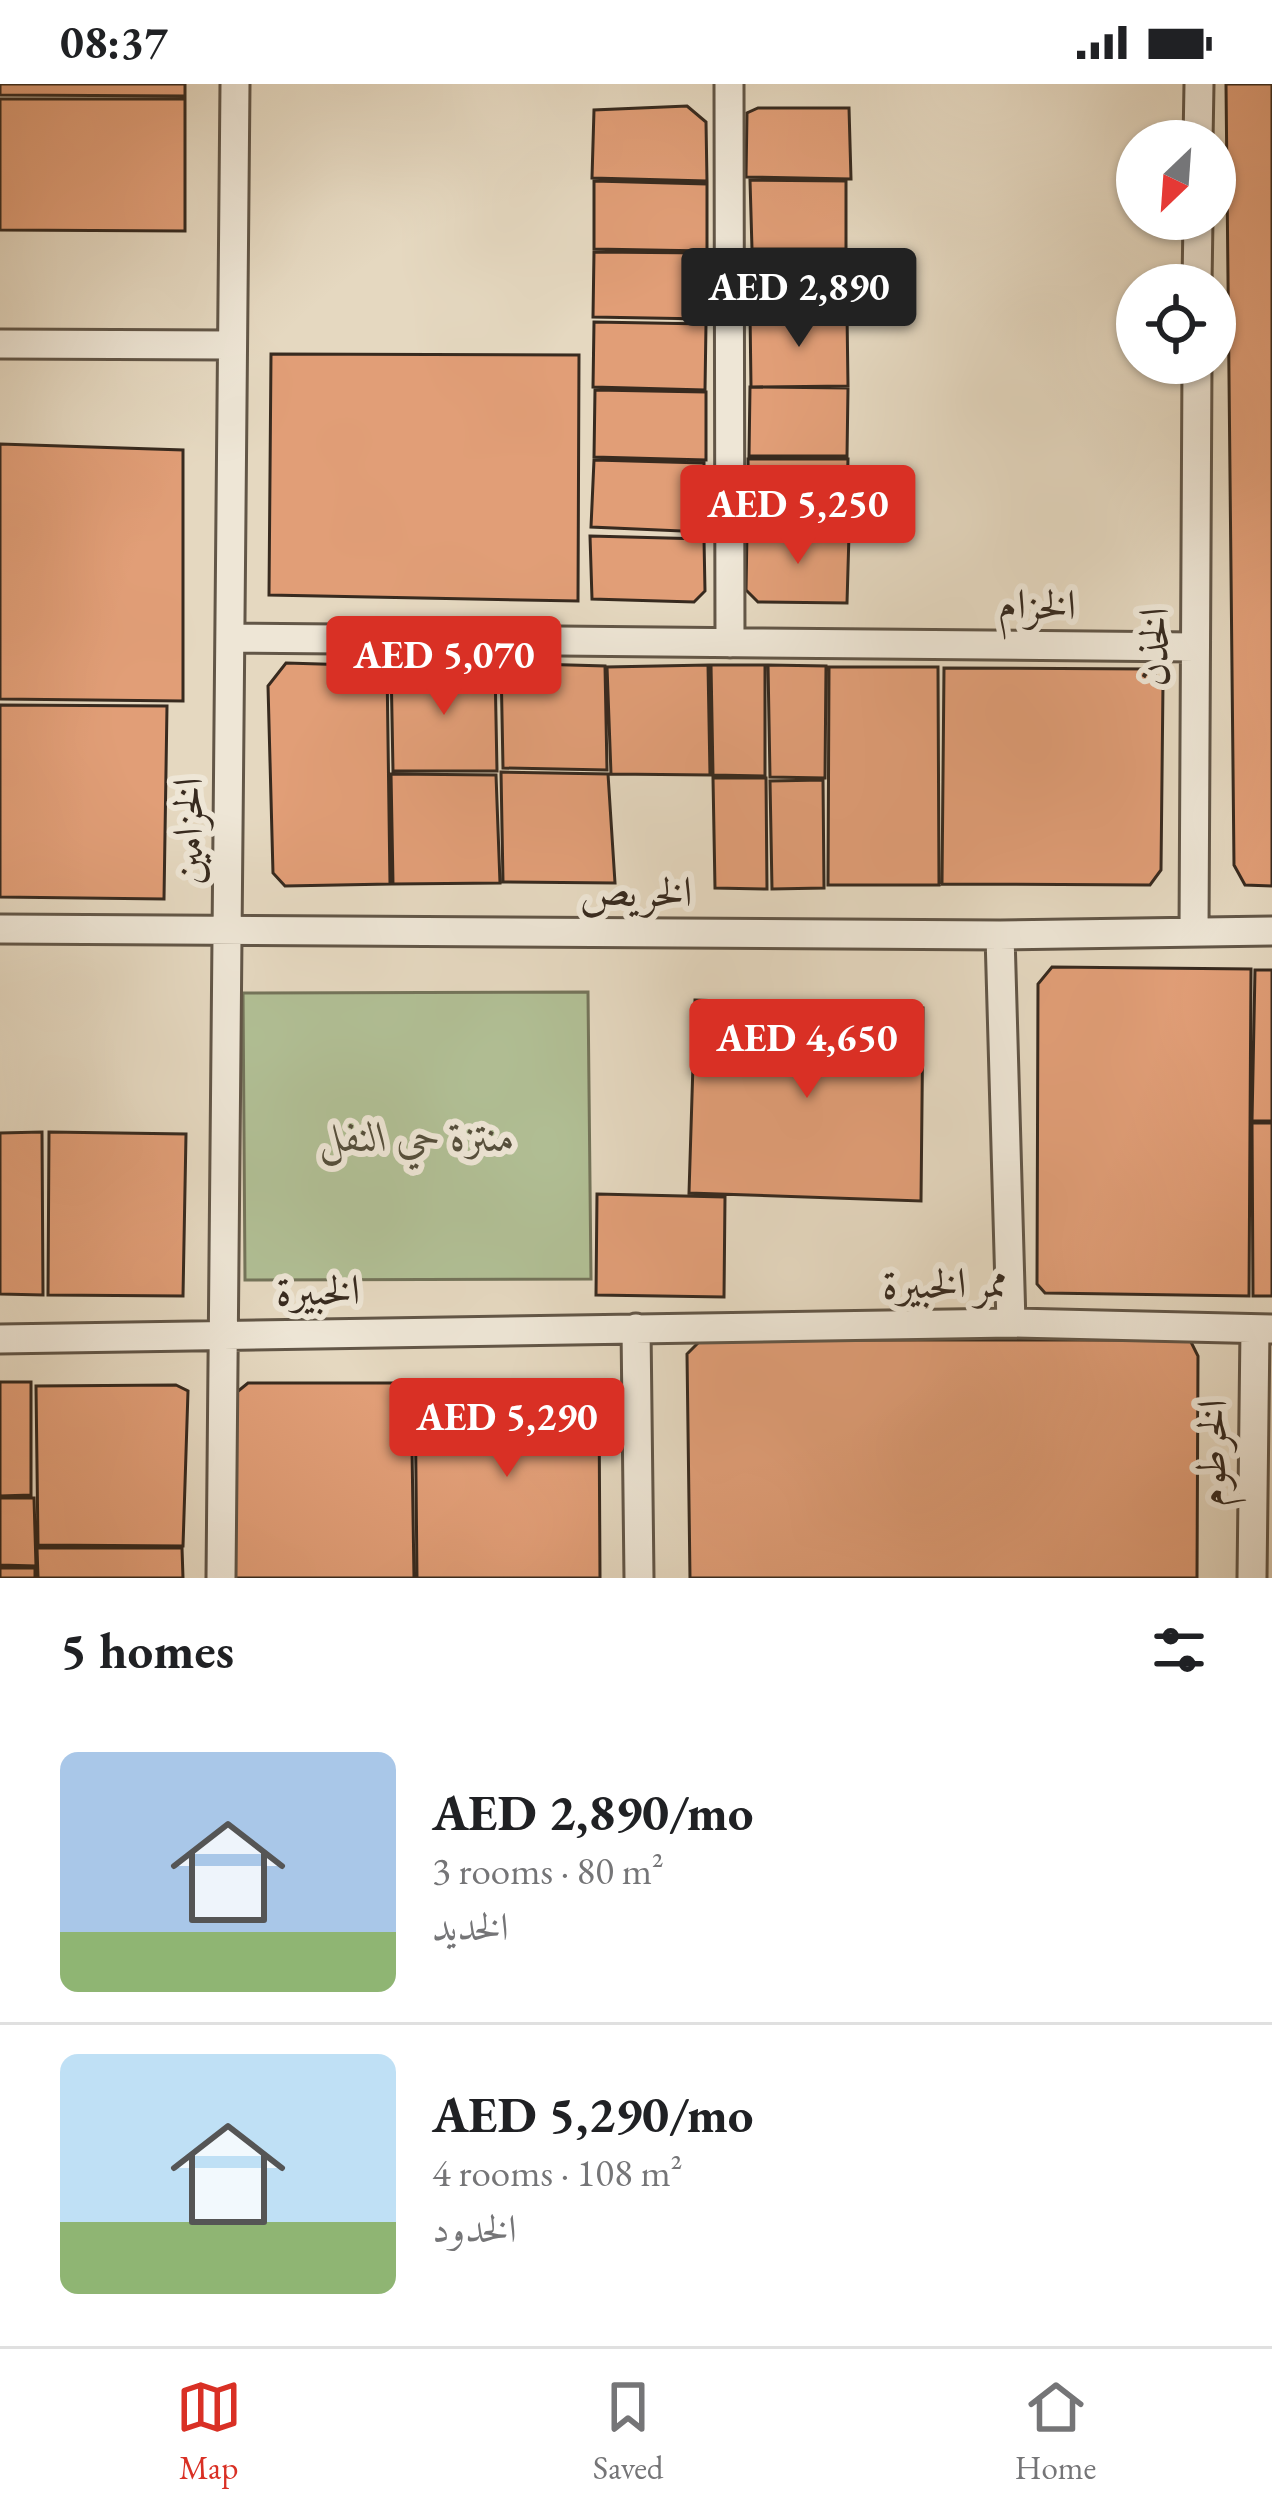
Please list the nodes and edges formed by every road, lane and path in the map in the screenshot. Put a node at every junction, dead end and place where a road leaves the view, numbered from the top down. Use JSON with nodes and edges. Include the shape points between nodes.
{"nodes":[{"id":1,"x":235,"y":84,"type":"edge"},
{"id":2,"x":729,"y":84,"type":"edge"},
{"id":3,"x":1198,"y":84,"type":"edge"},
{"id":4,"x":1198,"y":120,"type":"edge"},
{"id":5,"x":0,"y":344,"type":"edge"},
{"id":6,"x":229,"y":345,"type":"junction"},
{"id":7,"x":1197,"y":384,"type":"edge"},
{"id":8,"x":230,"y":638,"type":"junction"},
{"id":9,"x":730,"y":643,"type":"junction"},
{"id":10,"x":1195,"y":647,"type":"junction"},
{"id":11,"x":0,"y":929,"type":"edge"},
{"id":12,"x":229,"y":930,"type":"junction"},
{"id":13,"x":1194,"y":931,"type":"junction"},
{"id":14,"x":1272,"y":931,"type":"edge"},
{"id":15,"x":1000,"y":935,"type":"junction"},
{"id":16,"x":1011,"y":1323,"type":"junction"},
{"id":17,"x":636,"y":1328,"type":"junction"},
{"id":18,"x":1263,"y":1329,"type":"edge"},
{"id":19,"x":222,"y":1333,"type":"junction"},
{"id":20,"x":0,"y":1339,"type":"edge"},
{"id":21,"x":221,"y":1578,"type":"edge"},
{"id":22,"x":639,"y":1578,"type":"edge"},
{"id":23,"x":1252,"y":1578,"type":"edge"}],
"edges":[{"from":1,"to":6,"type":"street","name":"الخزامين"},
{"from":2,"to":9,"type":"street"},
{"from":3,"to":4,"type":"street"},
{"from":5,"to":6,"type":"street"},
{"from":6,"to":8,"type":"street","name":"الخزامين"},
{"from":7,"to":10,"type":"street","name":"الخذن"},
{"from":8,"to":9,"type":"street","name":"الخزام"},
{"from":8,"to":12,"type":"street","name":"الخزامين"},
{"from":9,"to":10,"type":"street","name":"الخزام"},
{"from":10,"to":13,"type":"street","name":"الخذن"},
{"from":11,"to":12,"type":"street","name":"الخريص"},
{"from":12,"to":15,"type":"street","name":"الخريص"},
{"from":12,"to":19,"type":"street","name":"الخزامين"},
{"from":13,"to":14,"type":"street","name":"الخريص"},
{"from":13,"to":15,"type":"street","name":"الخريص"},
{"from":15,"to":16,"type":"street"},
{"from":16,"to":17,"type":"street","name":"ممر الخبيرة"},
{"from":16,"to":18,"type":"street","name":"ممر الخبيرة"},
{"from":17,"to":19,"type":"street","name":"الخبيرة"},
{"from":17,"to":22,"type":"street"},
{"from":18,"to":23,"type":"street","name":"الخرطوم"},
{"from":19,"to":20,"type":"street","name":"الخبيرة"},
{"from":19,"to":21,"type":"street","name":"الخزامين"}]}
